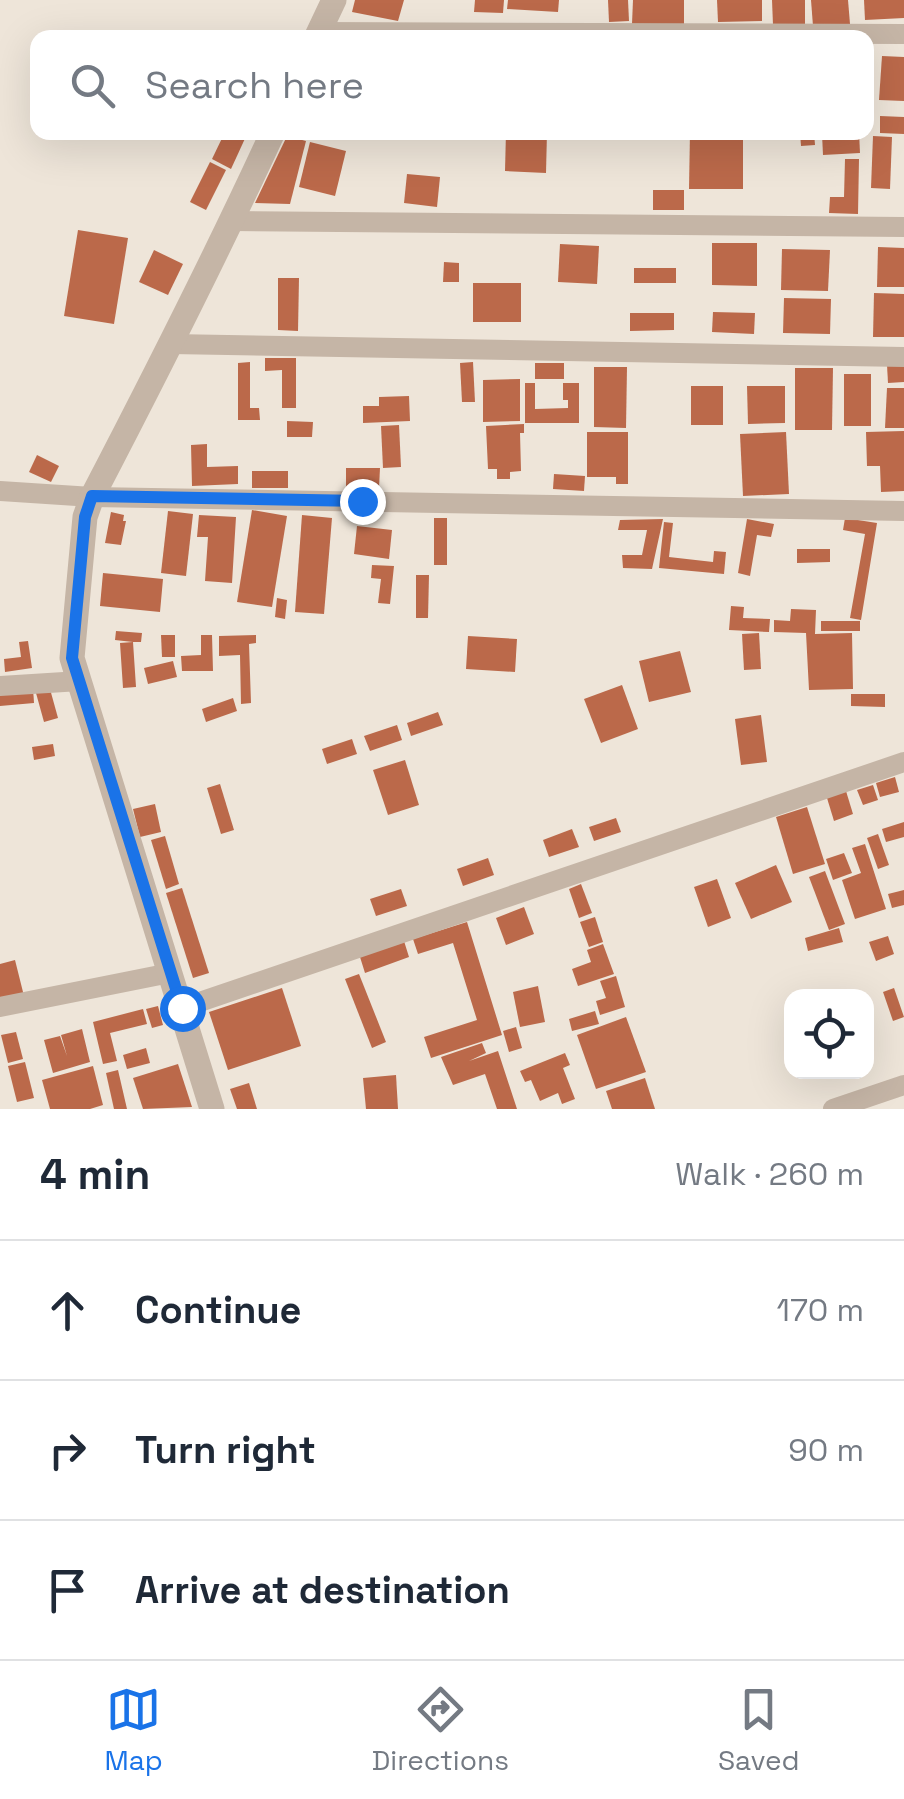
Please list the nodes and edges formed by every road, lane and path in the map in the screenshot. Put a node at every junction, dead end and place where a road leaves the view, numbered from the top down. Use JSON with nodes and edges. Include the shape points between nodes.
{"nodes":[{"id":1,"x":334,"y":0,"type":"edge"},
{"id":2,"x":320,"y":30,"type":"edge"},
{"id":3,"x":874,"y":34,"type":"edge"},
{"id":4,"x":904,"y":34,"type":"edge"},
{"id":5,"x":269,"y":140,"type":"edge"},
{"id":6,"x":232,"y":222,"type":"junction"},
{"id":7,"x":904,"y":226,"type":"edge"},
{"id":8,"x":172,"y":344,"type":"junction"},
{"id":9,"x":904,"y":356,"type":"edge"},
{"id":10,"x":0,"y":491,"type":"edge"},
{"id":11,"x":92,"y":496,"type":"junction"},
{"id":12,"x":904,"y":511,"type":"edge"},
{"id":13,"x":80,"y":681,"type":"junction"},
{"id":14,"x":0,"y":686,"type":"edge"},
{"id":15,"x":904,"y":762,"type":"edge"},
{"id":16,"x":170,"y":973,"type":"junction"},
{"id":17,"x":0,"y":1008,"type":"edge"},
{"id":18,"x":182,"y":1008,"type":"junction"},
{"id":19,"x":904,"y":1084,"type":"edge"},
{"id":20,"x":212,"y":1109,"type":"edge"},
{"id":21,"x":833,"y":1109,"type":"edge"}],
"edges":[{"from":1,"to":2,"type":"street"},
{"from":3,"to":4,"type":"street"},
{"from":5,"to":6,"type":"street"},
{"from":6,"to":7,"type":"street"},
{"from":6,"to":8,"type":"street"},
{"from":8,"to":9,"type":"street"},
{"from":8,"to":11,"type":"street"},
{"from":10,"to":11,"type":"street"},
{"from":11,"to":12,"type":"street"},
{"from":11,"to":13,"type":"street","via":[[72,658]]},
{"from":13,"to":14,"type":"street"},
{"from":13,"to":16,"type":"street"},
{"from":15,"to":18,"type":"street"},
{"from":16,"to":17,"type":"street"},
{"from":16,"to":18,"type":"street"},
{"from":18,"to":20,"type":"street"},
{"from":19,"to":21,"type":"street"}]}
